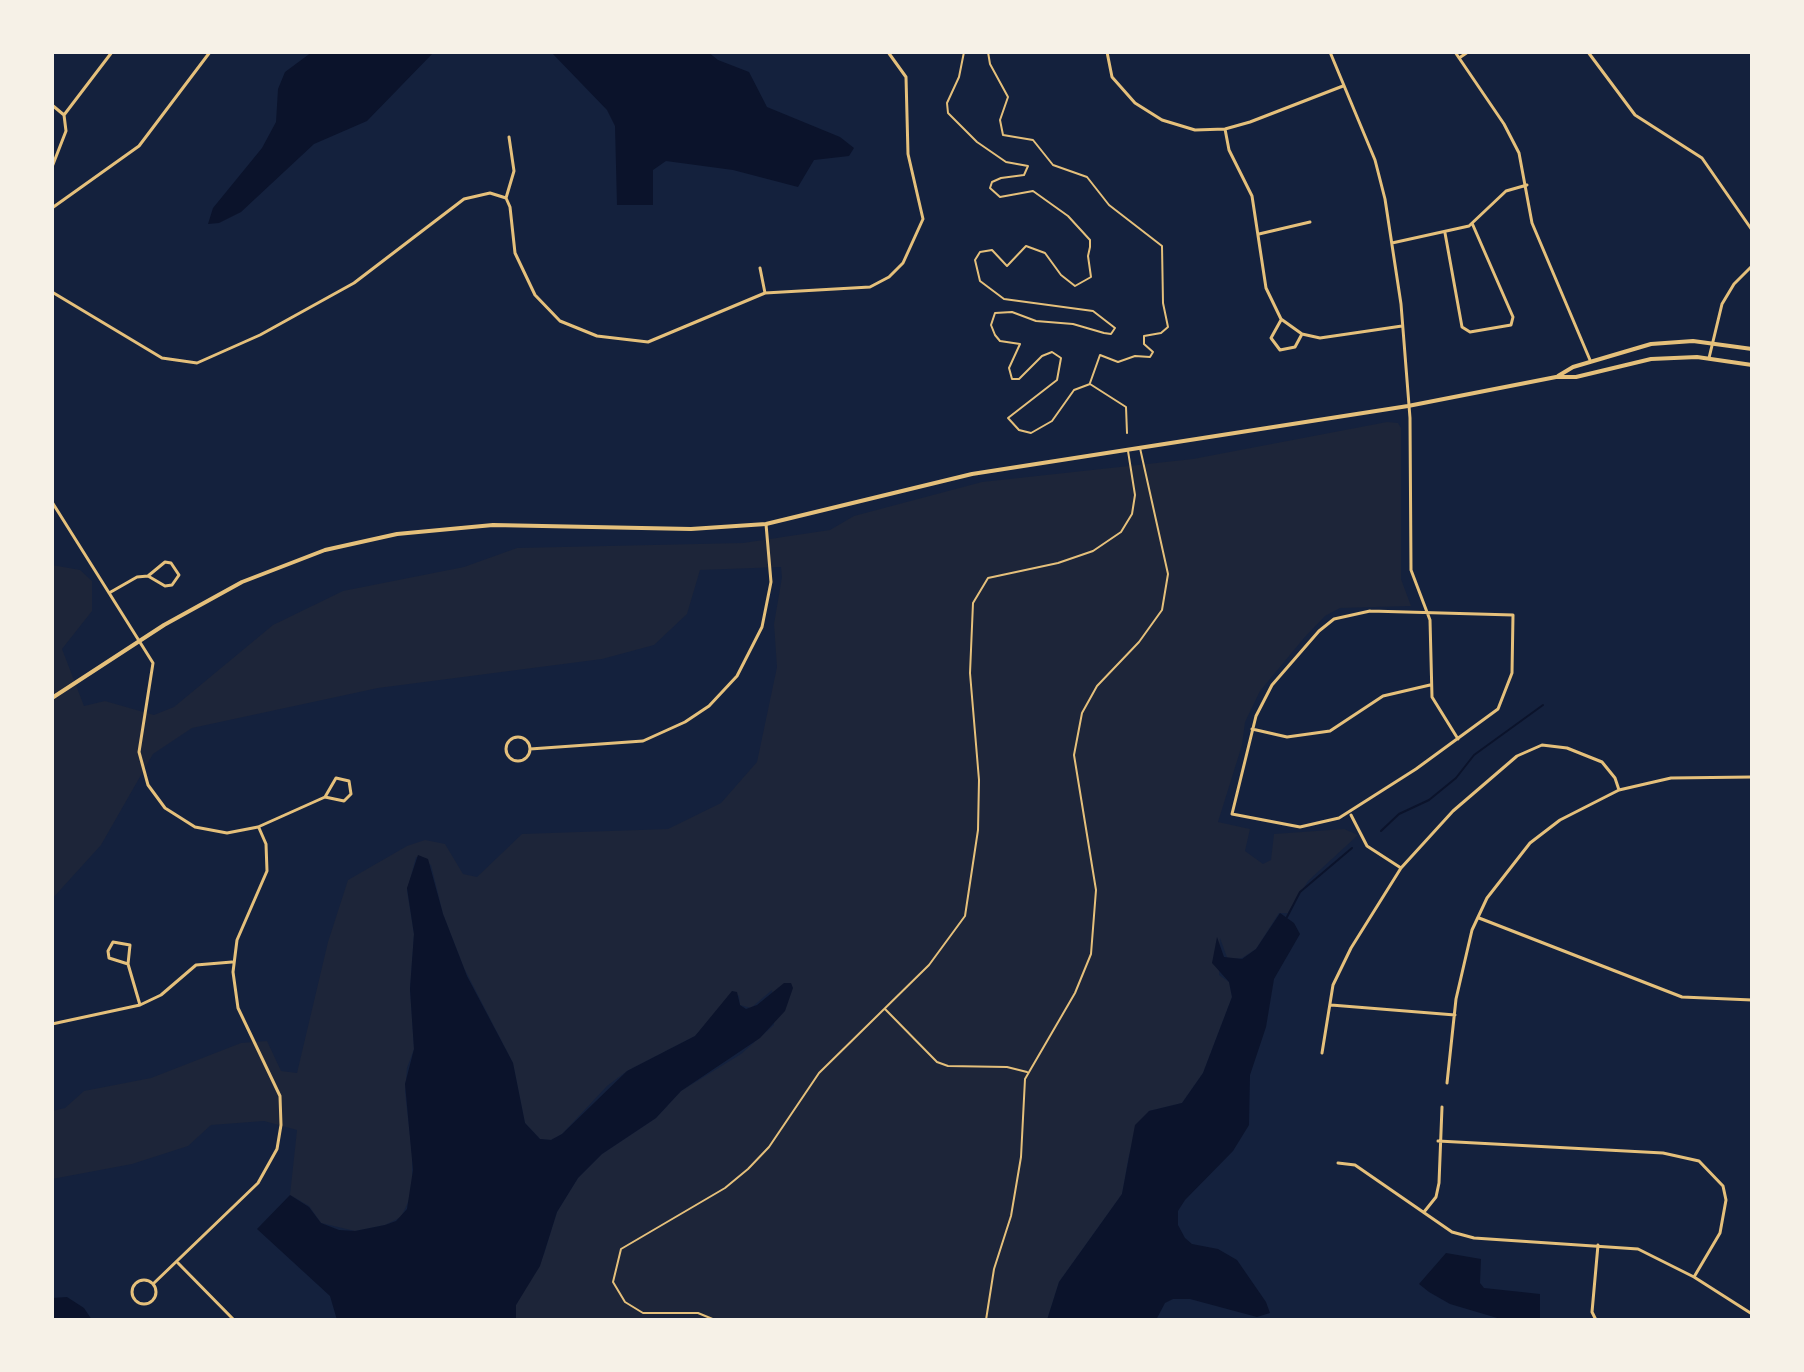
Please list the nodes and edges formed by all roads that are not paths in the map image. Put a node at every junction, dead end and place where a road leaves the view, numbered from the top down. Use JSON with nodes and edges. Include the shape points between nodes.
{"nodes":[{"id":1,"x":112,"y":52,"type":"edge"},
{"id":2,"x":210,"y":52,"type":"edge"},
{"id":3,"x":888,"y":52,"type":"edge"},
{"id":4,"x":1107,"y":52,"type":"edge"},
{"id":5,"x":1330,"y":52,"type":"edge"},
{"id":6,"x":1455,"y":52,"type":"edge"},
{"id":7,"x":1468,"y":52,"type":"edge"},
{"id":8,"x":1588,"y":52,"type":"edge"},
{"id":9,"x":1459,"y":58,"type":"junction"},
{"id":10,"x":1343,"y":86,"type":"junction"},
{"id":11,"x":52,"y":105,"type":"edge"},
{"id":12,"x":64,"y":115,"type":"junction"},
{"id":13,"x":1225,"y":129,"type":"junction"},
{"id":14,"x":509,"y":137,"type":"dead end"},
{"id":15,"x":52,"y":167,"type":"edge"},
{"id":16,"x":1527,"y":185,"type":"junction"},
{"id":17,"x":506,"y":198,"type":"junction"},
{"id":18,"x":52,"y":208,"type":"edge"},
{"id":19,"x":1310,"y":222,"type":"dead end"},
{"id":20,"x":1472,"y":223,"type":"junction"},
{"id":21,"x":1752,"y":230,"type":"edge"},
{"id":22,"x":1445,"y":233,"type":"junction"},
{"id":23,"x":1259,"y":234,"type":"junction"},
{"id":24,"x":1392,"y":243,"type":"junction"},
{"id":25,"x":1752,"y":266,"type":"edge"},
{"id":26,"x":760,"y":268,"type":"dead end"},
{"id":27,"x":52,"y":292,"type":"edge"},
{"id":28,"x":765,"y":293,"type":"junction"},
{"id":29,"x":1281,"y":319,"type":"junction"},
{"id":30,"x":1402,"y":326,"type":"junction"},
{"id":31,"x":1302,"y":334,"type":"junction"},
{"id":32,"x":1711,"y":343,"type":"junction"},
{"id":33,"x":1752,"y":349,"type":"edge"},
{"id":34,"x":1709,"y":358,"type":"junction"},
{"id":35,"x":1591,"y":361,"type":"junction"},
{"id":36,"x":1752,"y":365,"type":"edge"},
{"id":37,"x":1556,"y":377,"type":"junction"},
{"id":38,"x":1408,"y":406,"type":"junction"},
{"id":39,"x":1140,"y":448,"type":"junction"},
{"id":40,"x":1127,"y":450,"type":"junction"},
{"id":41,"x":52,"y":502,"type":"edge"},
{"id":42,"x":766,"y":524,"type":"junction"},
{"id":43,"x":148,"y":576,"type":"junction"},
{"id":44,"x":109,"y":593,"type":"junction"},
{"id":45,"x":1427,"y":614,"type":"junction"},
{"id":46,"x":139,"y":641,"type":"junction"},
{"id":47,"x":1430,"y":685,"type":"junction"},
{"id":48,"x":52,"y":698,"type":"edge"},
{"id":49,"x":1252,"y":729,"type":"junction"},
{"id":50,"x":1458,"y":739,"type":"junction"},
{"id":51,"x":530,"y":749,"type":"junction"},
{"id":52,"x":1752,"y":777,"type":"edge"},
{"id":53,"x":1619,"y":790,"type":"junction"},
{"id":54,"x":325,"y":797,"type":"junction"},
{"id":55,"x":1350,"y":813,"type":"junction"},
{"id":56,"x":258,"y":827,"type":"junction"},
{"id":57,"x":1401,"y":868,"type":"junction"},
{"id":58,"x":1477,"y":918,"type":"junction"},
{"id":59,"x":233,"y":962,"type":"junction"},
{"id":60,"x":128,"y":964,"type":"junction"},
{"id":61,"x":1752,"y":1000,"type":"edge"},
{"id":62,"x":140,"y":1005,"type":"junction"},
{"id":63,"x":1330,"y":1005,"type":"junction"},
{"id":64,"x":884,"y":1008,"type":"junction"},
{"id":65,"x":1455,"y":1015,"type":"junction"},
{"id":66,"x":52,"y":1024,"type":"edge"},
{"id":67,"x":1322,"y":1053,"type":"dead end"},
{"id":68,"x":1028,"y":1072,"type":"junction"},
{"id":69,"x":1447,"y":1083,"type":"dead end"},
{"id":70,"x":1442,"y":1107,"type":"dead end"},
{"id":71,"x":1438,"y":1141,"type":"junction"},
{"id":72,"x":1338,"y":1163,"type":"dead end"},
{"id":73,"x":1424,"y":1212,"type":"junction"},
{"id":74,"x":1598,"y":1245,"type":"junction"},
{"id":75,"x":177,"y":1262,"type":"junction"},
{"id":76,"x":1694,"y":1277,"type":"junction"},
{"id":77,"x":153,"y":1284,"type":"junction"},
{"id":78,"x":1752,"y":1314,"type":"edge"},
{"id":79,"x":234,"y":1320,"type":"edge"},
{"id":80,"x":715,"y":1320,"type":"edge"},
{"id":81,"x":986,"y":1320,"type":"edge"},
{"id":82,"x":1596,"y":1320,"type":"edge"}],
"edges":[{"from":1,"to":12,"type":"street"},
{"from":2,"to":18,"type":"street","via":[[139,146]]},
{"from":3,"to":28,"type":"street","via":[[902,68],[908,88],[908,154],[923,219],[913,245],[896,270],[870,287]]},
{"from":4,"to":13,"type":"street","via":[[1118,87],[1152,114],[1185,128]]},
{"from":5,"to":10,"type":"street"},
{"from":6,"to":9,"type":"street"},
{"from":7,"to":9,"type":"street"},
{"from":8,"to":21,"type":"street","via":[[1635,115],[1702,158]]},
{"from":9,"to":16,"type":"street","via":[[1504,124]]},
{"from":10,"to":13,"type":"street"},
{"from":10,"to":24,"type":"street","via":[[1375,160]]},
{"from":11,"to":12,"type":"street"},
{"from":12,"to":15,"type":"street","via":[[66,131]]},
{"from":13,"to":23,"type":"street","via":[[1229,150],[1252,196]]},
{"from":14,"to":17,"type":"street","via":[[514,171]]},
{"from":16,"to":20,"type":"street","via":[[1506,191]]},
{"from":16,"to":35,"type":"street","via":[[1538,240]]},
{"from":17,"to":27,"type":"street","via":[[490,193],[464,199],[354,283],[197,363],[162,358]]},
{"from":17,"to":28,"type":"street","via":[[512,244],[529,287],[549,313],[582,332],[648,342]]},
{"from":19,"to":23,"type":"street"},
{"from":20,"to":22,"type":"street"},
{"from":20,"to":22,"type":"street","via":[[1513,317],[1511,325],[1470,332],[1462,327]]},
{"from":22,"to":24,"type":"street"},
{"from":23,"to":29,"type":"street","via":[[1266,288]]},
{"from":24,"to":30,"type":"street"},
{"from":25,"to":32,"type":"street","via":[[1722,304]]},
{"from":26,"to":28,"type":"street"},
{"from":29,"to":31,"type":"street"},
{"from":29,"to":31,"type":"street","via":[[1272,333],[1275,347],[1290,350]]},
{"from":30,"to":31,"type":"street","via":[[1327,338]]},
{"from":30,"to":38,"type":"street"},
{"from":32,"to":33,"type":"street"},
{"from":32,"to":34,"type":"street"},
{"from":32,"to":35,"type":"street","via":[[1651,344]]},
{"from":34,"to":36,"type":"street"},
{"from":34,"to":37,"type":"street","via":[[1664,357]]},
{"from":35,"to":37,"type":"street"},
{"from":37,"to":38,"type":"street"},
{"from":38,"to":39,"type":"street"},
{"from":38,"to":45,"type":"street","via":[[1411,570]]},
{"from":39,"to":40,"type":"street"},
{"from":39,"to":68,"type":"lane","via":[[1168,574],[1162,610],[1097,686],[1082,713],[1074,755],[1096,890],[1091,954],[1075,993]]},
{"from":40,"to":42,"type":"street","via":[[972,474]]},
{"from":40,"to":64,"type":"lane","via":[[1135,495],[1121,532],[1093,551],[988,578],[973,603],[970,673],[978,830],[965,916],[929,965]]},
{"from":41,"to":44,"type":"street"},
{"from":42,"to":46,"type":"street","via":[[691,529],[493,525],[397,534],[325,550],[262,573]]},
{"from":42,"to":51,"type":"street","via":[[771,582],[762,627],[737,676],[709,706],[643,741]]},
{"from":43,"to":43,"type":"street","via":[[165,586],[179,575],[165,562]]},
{"from":43,"to":44,"type":"street"},
{"from":44,"to":46,"type":"street"},
{"from":45,"to":47,"type":"street"},
{"from":45,"to":49,"type":"street","via":[[1370,611],[1334,619],[1272,685]]},
{"from":45,"to":50,"type":"street","via":[[1513,615],[1512,673],[1505,698],[1489,719]]},
{"from":46,"to":48,"type":"street"},
{"from":46,"to":56,"type":"street","via":[[153,663],[139,737],[148,785],[165,808],[195,827],[227,833]]},
{"from":47,"to":49,"type":"street","via":[[1383,696],[1330,731],[1287,737]]},
{"from":47,"to":50,"type":"street","via":[[1435,706]]},
{"from":49,"to":55,"type":"street","via":[[1232,814],[1300,827]]},
{"from":50,"to":55,"type":"street"},
{"from":51,"to":51,"type":"street","via":[[518,738],[509,741],[506,750],[518,761]]},
{"from":52,"to":53,"type":"street","via":[[1671,778]]},
{"from":53,"to":57,"type":"street","via":[[1609,768],[1592,757],[1553,745],[1530,748],[1453,811]]},
{"from":53,"to":58,"type":"street","via":[[1578,809],[1530,843]]},
{"from":54,"to":54,"type":"street","via":[[336,778],[349,781],[348,799]]},
{"from":54,"to":56,"type":"street"},
{"from":55,"to":57,"type":"street","via":[[1367,846]]},
{"from":56,"to":59,"type":"street","via":[[266,844],[267,871]]},
{"from":57,"to":63,"type":"street","via":[[1343,963]]},
{"from":58,"to":61,"type":"street","via":[[1682,997]]},
{"from":58,"to":65,"type":"street"},
{"from":59,"to":62,"type":"street","via":[[196,965],[161,995]]},
{"from":59,"to":75,"type":"street","via":[[238,1008],[280,1096],[280,1134],[265,1173]]},
{"from":60,"to":60,"type":"street","via":[[109,958],[113,942],[130,945]]},
{"from":60,"to":62,"type":"street"},
{"from":62,"to":66,"type":"street"},
{"from":63,"to":65,"type":"street"},
{"from":63,"to":67,"type":"street"},
{"from":64,"to":68,"type":"lane","via":[[937,1062]]},
{"from":64,"to":80,"type":"lane","via":[[819,1073],[748,1169],[621,1249],[613,1282],[625,1302],[643,1313],[698,1313]]},
{"from":65,"to":69,"type":"street"},
{"from":68,"to":81,"type":"lane","via":[[1011,1216],[994,1269]]},
{"from":70,"to":71,"type":"street"},
{"from":71,"to":73,"type":"street","via":[[1439,1183]]},
{"from":71,"to":76,"type":"street","via":[[1663,1153],[1699,1161],[1713,1171],[1726,1200],[1720,1233]]},
{"from":72,"to":73,"type":"street","via":[[1355,1165]]},
{"from":73,"to":74,"type":"street","via":[[1452,1232],[1474,1238]]},
{"from":74,"to":76,"type":"street","via":[[1638,1249]]},
{"from":74,"to":82,"type":"street","via":[[1592,1312]]},
{"from":75,"to":77,"type":"street"},
{"from":75,"to":79,"type":"street"},
{"from":76,"to":78,"type":"street"},
{"from":77,"to":77,"type":"street","via":[[136,1284],[136,1301],[153,1301]]}]}
